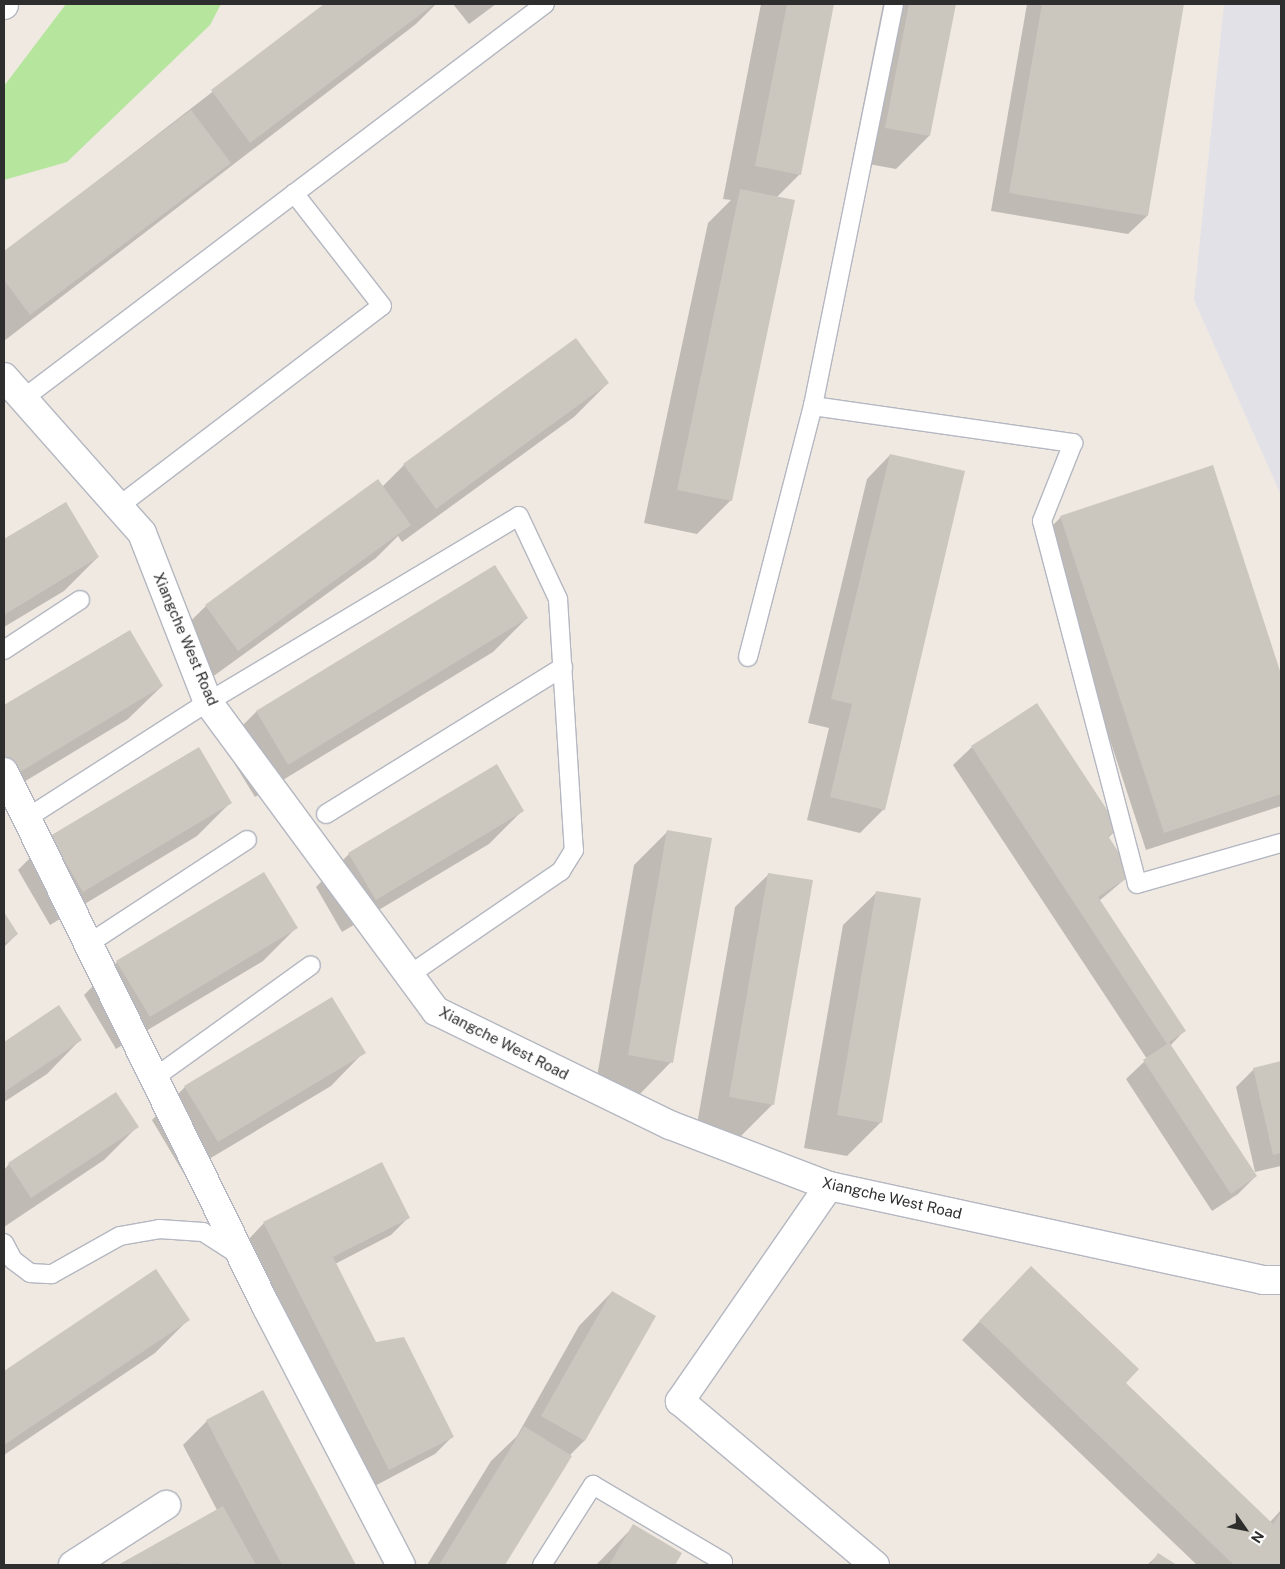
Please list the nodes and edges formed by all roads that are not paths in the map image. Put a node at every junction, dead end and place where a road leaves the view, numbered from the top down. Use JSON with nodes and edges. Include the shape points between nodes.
{"nodes":[{"id":1,"x":545,"y":4,"type":"edge"},
{"id":2,"x":894,"y":4,"type":"edge"},
{"id":3,"x":294,"y":193,"type":"junction"},
{"id":4,"x":4,"y":377,"type":"edge"},
{"id":5,"x":24,"y":398,"type":"junction"},
{"id":6,"x":812,"y":406,"type":"junction"},
{"id":7,"x":119,"y":506,"type":"junction"},
{"id":8,"x":80,"y":600,"type":"dead end"},
{"id":9,"x":4,"y":650,"type":"edge"},
{"id":10,"x":748,"y":656,"type":"dead end"},
{"id":11,"x":562,"y":667,"type":"junction"},
{"id":12,"x":208,"y":702,"type":"junction"},
{"id":13,"x":4,"y":772,"type":"edge"},
{"id":14,"x":326,"y":814,"type":"dead end"},
{"id":15,"x":27,"y":818,"type":"junction"},
{"id":16,"x":247,"y":840,"type":"dead end"},
{"id":17,"x":1281,"y":843,"type":"edge"},
{"id":18,"x":88,"y":944,"type":"junction"},
{"id":19,"x":311,"y":965,"type":"dead end"},
{"id":20,"x":409,"y":975,"type":"junction"},
{"id":21,"x":154,"y":1078,"type":"junction"},
{"id":22,"x":829,"y":1186,"type":"junction"},
{"id":23,"x":4,"y":1243,"type":"edge"},
{"id":24,"x":242,"y":1257,"type":"junction"},
{"id":25,"x":1281,"y":1280,"type":"edge"},
{"id":26,"x":166,"y":1505,"type":"dead end"},
{"id":27,"x":73,"y":1565,"type":"edge"},
{"id":28,"x":401,"y":1565,"type":"edge"},
{"id":29,"x":542,"y":1565,"type":"edge"},
{"id":30,"x":721,"y":1565,"type":"edge"},
{"id":31,"x":876,"y":1565,"type":"edge"}],
"edges":[{"from":1,"to":3,"type":"lane"},
{"from":2,"to":6,"type":"lane"},
{"from":3,"to":5,"type":"lane"},
{"from":3,"to":7,"type":"lane","via":[[382,306]]},
{"from":4,"to":5,"type":"street","name":"Xiangche West Road"},
{"from":5,"to":7,"type":"street","name":"Xiangche West Road"},
{"from":6,"to":10,"type":"lane"},
{"from":6,"to":17,"type":"lane","via":[[1073,442],[1042,521],[1136,884]]},
{"from":7,"to":12,"type":"street","name":"Xiangche West Road","via":[[142,533]]},
{"from":8,"to":9,"type":"lane"},
{"from":11,"to":12,"type":"lane","via":[[558,599],[519,516]]},
{"from":11,"to":14,"type":"lane"},
{"from":11,"to":20,"type":"lane","via":[[574,850],[561,871]]},
{"from":12,"to":15,"type":"lane"},
{"from":12,"to":20,"type":"street","name":"Xiangche West Road"},
{"from":13,"to":15,"type":"street"},
{"from":15,"to":18,"type":"street"},
{"from":16,"to":18,"type":"lane"},
{"from":18,"to":21,"type":"street"},
{"from":19,"to":21,"type":"lane"},
{"from":20,"to":22,"type":"street","name":"Xiangche West Road","via":[[436,1011],[670,1125]]},
{"from":21,"to":24,"type":"street"},
{"from":22,"to":25,"type":"street","name":"Xiangche West Road","via":[[1263,1280]]},
{"from":22,"to":31,"type":"street","via":[[680,1401]]},
{"from":23,"to":24,"type":"lane","via":[[13,1260],[30,1273],[52,1274],[120,1236],[159,1229],[203,1232]]},
{"from":24,"to":28,"type":"street"},
{"from":26,"to":27,"type":"street"},
{"from":29,"to":30,"type":"lane","via":[[593,1485],[723,1562]]}]}
